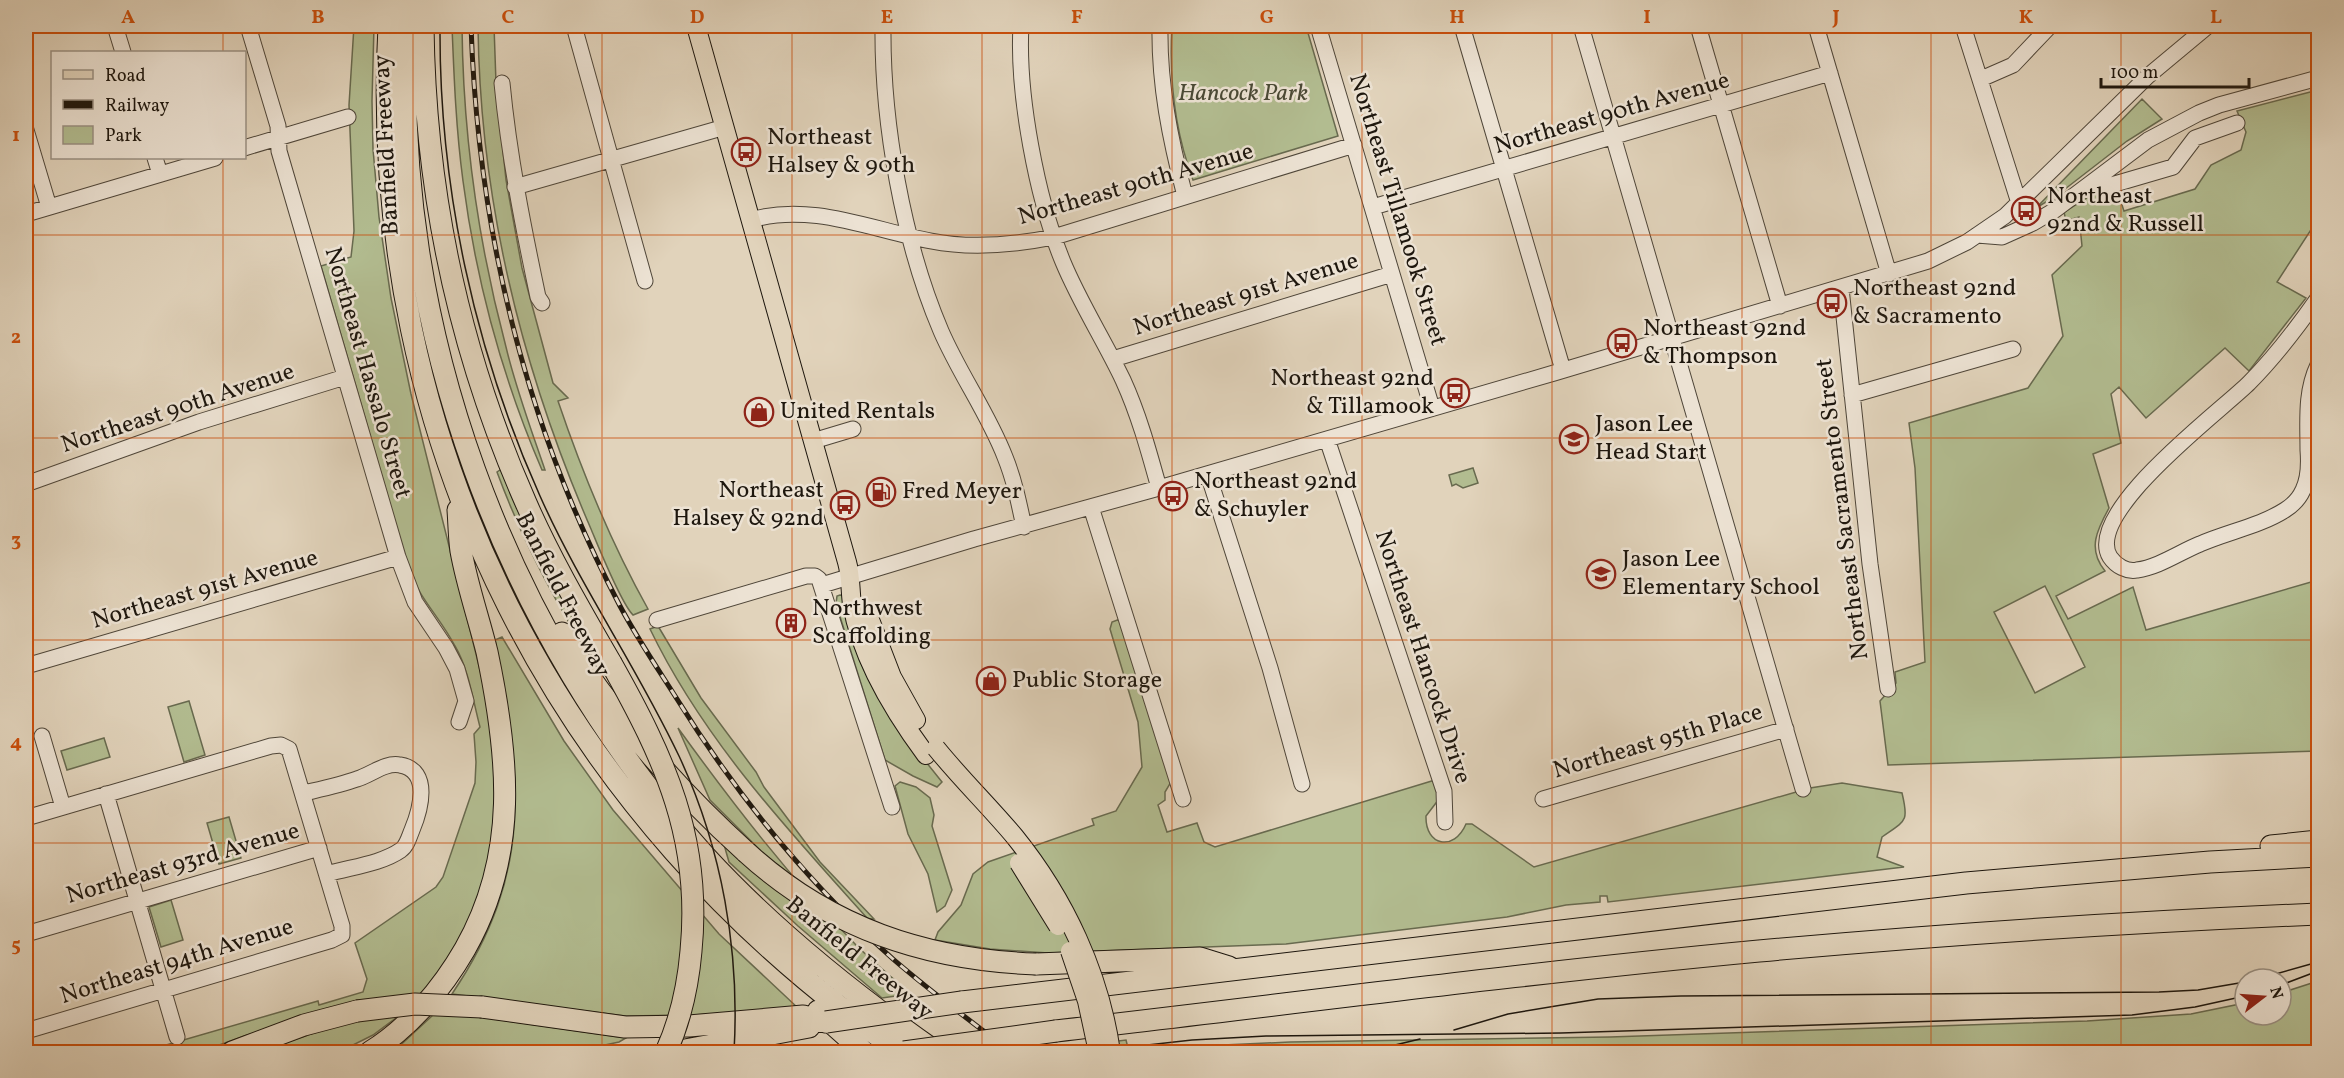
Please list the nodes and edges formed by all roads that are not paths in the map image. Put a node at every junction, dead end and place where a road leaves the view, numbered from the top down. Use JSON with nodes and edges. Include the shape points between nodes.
{"nodes":[{"id":1,"x":115,"y":26,"type":"edge"},
{"id":2,"x":248,"y":26,"type":"edge"},
{"id":3,"x":389,"y":26,"type":"edge"},
{"id":4,"x":408,"y":26,"type":"edge"},
{"id":5,"x":423,"y":26,"type":"edge"},
{"id":6,"x":574,"y":26,"type":"edge"},
{"id":7,"x":696,"y":26,"type":"edge"},
{"id":8,"x":883,"y":26,"type":"edge"},
{"id":9,"x":1021,"y":26,"type":"edge"},
{"id":10,"x":1160,"y":26,"type":"edge"},
{"id":11,"x":1318,"y":26,"type":"edge"},
{"id":12,"x":1462,"y":26,"type":"edge"},
{"id":13,"x":1581,"y":26,"type":"edge"},
{"id":14,"x":1698,"y":26,"type":"edge"},
{"id":15,"x":1816,"y":26,"type":"edge"},
{"id":16,"x":1963,"y":26,"type":"edge"},
{"id":17,"x":2050,"y":26,"type":"edge"},
{"id":18,"x":2208,"y":26,"type":"edge"},
{"id":19,"x":123,"y":51,"type":"edge"},
{"id":20,"x":1830,"y":73,"type":"junction"},
{"id":21,"x":2319,"y":78,"type":"edge"},
{"id":22,"x":1981,"y":79,"type":"junction"},
{"id":23,"x":502,"y":83,"type":"dead end"},
{"id":24,"x":1721,"y":105,"type":"junction"},
{"id":25,"x":348,"y":117,"type":"dead end"},
{"id":26,"x":2238,"y":123,"type":"dead end"},
{"id":27,"x":725,"y":127,"type":"junction"},
{"id":28,"x":26,"y":130,"type":"edge"},
{"id":29,"x":1613,"y":137,"type":"junction"},
{"id":30,"x":278,"y":138,"type":"junction"},
{"id":31,"x":1354,"y":145,"type":"junction"},
{"id":32,"x":246,"y":147,"type":"edge"},
{"id":33,"x":155,"y":159,"type":"edge"},
{"id":34,"x":212,"y":159,"type":"edge"},
{"id":35,"x":612,"y":159,"type":"junction"},
{"id":36,"x":1504,"y":169,"type":"junction"},
{"id":37,"x":160,"y":174,"type":"junction"},
{"id":38,"x":2090,"y":184,"type":"junction"},
{"id":39,"x":515,"y":187,"type":"junction"},
{"id":40,"x":1185,"y":196,"type":"junction"},
{"id":41,"x":2019,"y":203,"type":"junction"},
{"id":42,"x":49,"y":207,"type":"junction"},
{"id":43,"x":1372,"y":207,"type":"junction"},
{"id":44,"x":26,"y":214,"type":"edge"},
{"id":45,"x":751,"y":220,"type":"junction"},
{"id":46,"x":1977,"y":235,"type":"junction"},
{"id":47,"x":911,"y":236,"type":"junction"},
{"id":48,"x":1054,"y":237,"type":"junction"},
{"id":49,"x":1392,"y":274,"type":"junction"},
{"id":50,"x":1889,"y":274,"type":"junction"},
{"id":51,"x":645,"y":281,"type":"dead end"},
{"id":52,"x":1841,"y":288,"type":"junction"},
{"id":53,"x":2319,"y":298,"type":"edge"},
{"id":54,"x":542,"y":303,"type":"dead end"},
{"id":55,"x":1780,"y":306,"type":"junction"},
{"id":56,"x":1671,"y":338,"type":"junction"},
{"id":57,"x":2013,"y":349,"type":"dead end"},
{"id":58,"x":1113,"y":359,"type":"junction"},
{"id":59,"x":2319,"y":365,"type":"edge"},
{"id":60,"x":1563,"y":370,"type":"junction"},
{"id":61,"x":345,"y":377,"type":"junction"},
{"id":62,"x":1852,"y":395,"type":"junction"},
{"id":63,"x":1432,"y":408,"type":"junction"},
{"id":64,"x":852,"y":429,"type":"dead end"},
{"id":65,"x":1327,"y":439,"type":"junction"},
{"id":66,"x":813,"y":441,"type":"junction"},
{"id":67,"x":1208,"y":474,"type":"junction"},
{"id":68,"x":26,"y":484,"type":"edge"},
{"id":69,"x":1159,"y":488,"type":"junction"},
{"id":70,"x":457,"y":492,"type":"junction"},
{"id":71,"x":1091,"y":507,"type":"junction"},
{"id":72,"x":1024,"y":527,"type":"junction"},
{"id":73,"x":398,"y":557,"type":"junction"},
{"id":74,"x":512,"y":561,"type":"junction"},
{"id":75,"x":851,"y":578,"type":"junction"},
{"id":76,"x":822,"y":585,"type":"junction"},
{"id":77,"x":657,"y":620,"type":"dead end"},
{"id":78,"x":26,"y":666,"type":"edge"},
{"id":79,"x":1888,"y":689,"type":"dead end"},
{"id":80,"x":459,"y":722,"type":"dead end"},
{"id":81,"x":1786,"y":729,"type":"junction"},
{"id":82,"x":42,"y":736,"type":"dead end"},
{"id":83,"x":931,"y":752,"type":"junction"},
{"id":84,"x":1302,"y":784,"type":"dead end"},
{"id":85,"x":1803,"y":789,"type":"dead end"},
{"id":86,"x":304,"y":793,"type":"junction"},
{"id":87,"x":106,"y":794,"type":"junction"},
{"id":88,"x":1183,"y":799,"type":"dead end"},
{"id":89,"x":1543,"y":799,"type":"dead end"},
{"id":90,"x":63,"y":807,"type":"junction"},
{"id":91,"x":892,"y":807,"type":"dead end"},
{"id":92,"x":26,"y":818,"type":"edge"},
{"id":93,"x":1445,"y":822,"type":"dead end"},
{"id":94,"x":2319,"y":841,"type":"edge"},
{"id":95,"x":319,"y":848,"type":"junction"},
{"id":96,"x":2319,"y":856,"type":"edge"},
{"id":97,"x":2210,"y":862,"type":"junction"},
{"id":98,"x":327,"y":873,"type":"junction"},
{"id":99,"x":138,"y":900,"type":"junction"},
{"id":100,"x":2319,"y":914,"type":"edge"},
{"id":101,"x":26,"y":934,"type":"edge"},
{"id":102,"x":788,"y":967,"type":"junction"},
{"id":103,"x":1234,"y":969,"type":"junction"},
{"id":104,"x":164,"y":990,"type":"junction"},
{"id":105,"x":784,"y":1024,"type":"junction"},
{"id":106,"x":26,"y":1031,"type":"edge"},
{"id":107,"x":177,"y":1037,"type":"dead end"},
{"id":108,"x":232,"y":1053,"type":"edge"},
{"id":109,"x":370,"y":1053,"type":"edge"},
{"id":110,"x":666,"y":1053,"type":"edge"},
{"id":111,"x":674,"y":1053,"type":"edge"},
{"id":112,"x":864,"y":1053,"type":"edge"},
{"id":113,"x":902,"y":1053,"type":"edge"},
{"id":114,"x":936,"y":1053,"type":"edge"},
{"id":115,"x":1098,"y":1053,"type":"edge"},
{"id":116,"x":1111,"y":1053,"type":"edge"}],
"edges":[{"from":1,"to":19,"type":"street"},
{"from":2,"to":30,"type":"street","name":"Northeast Hassalo Street","via":[[278,126]]},
{"from":3,"to":70,"type":"highway","name":"Banfield Freeway","via":[[388,138],[398,250],[418,359]]},
{"from":4,"to":74,"type":"highway","name":"Banfield Freeway","via":[[408,139],[424,283],[459,425]]},
{"from":5,"to":110,"type":"highway","bridge":true,"via":[[436,193],[465,333],[525,502],[643,723],[675,796],[692,867],[694,911],[688,978]]},
{"from":6,"to":35,"type":"street"},
{"from":7,"to":27,"type":"main road"},
{"from":8,"to":47,"type":"street","via":[[887,112]]},
{"from":9,"to":48,"type":"street","via":[[1027,116]]},
{"from":10,"to":40,"type":"street","via":[[1165,106]]},
{"from":11,"to":31,"type":"street","name":"Northeast Tillamook Street"},
{"from":12,"to":36,"type":"street"},
{"from":13,"to":29,"type":"street"},
{"from":14,"to":24,"type":"street"},
{"from":15,"to":20,"type":"street"},
{"from":16,"to":22,"type":"street"},
{"from":17,"to":22,"type":"street","via":[[2013,65]]},
{"from":18,"to":41,"type":"street","via":[[2148,76]]},
{"from":20,"to":24,"type":"street","name":"Northeast 90th Avenue"},
{"from":20,"to":50,"type":"street"},
{"from":21,"to":38,"type":"street","via":[[2219,105],[2190,117],[2148,140]]},
{"from":22,"to":41,"type":"street"},
{"from":23,"to":39,"type":"street"},
{"from":24,"to":29,"type":"street","name":"Northeast 90th Avenue"},
{"from":24,"to":55,"type":"street"},
{"from":25,"to":30,"type":"street"},
{"from":26,"to":38,"type":"street","via":[[2195,138],[2173,167],[2108,186]]},
{"from":27,"to":35,"type":"street"},
{"from":27,"to":45,"type":"main road"},
{"from":28,"to":42,"type":"street"},
{"from":29,"to":36,"type":"street","name":"Northeast 90th Avenue"},
{"from":29,"to":56,"type":"street"},
{"from":30,"to":32,"type":"street"},
{"from":30,"to":61,"type":"street","name":"Northeast Hassalo Street"},
{"from":31,"to":40,"type":"street","name":"Northeast 90th Avenue"},
{"from":31,"to":43,"type":"street","name":"Northeast Tillamook Street"},
{"from":33,"to":37,"type":"street"},
{"from":34,"to":37,"type":"street"},
{"from":35,"to":39,"type":"street"},
{"from":35,"to":51,"type":"street"},
{"from":36,"to":43,"type":"street","name":"Northeast 90th Avenue"},
{"from":36,"to":60,"type":"street"},
{"from":37,"to":42,"type":"street"},
{"from":38,"to":46,"type":"street","via":[[2055,210],[2015,232],[2002,237]]},
{"from":39,"to":54,"type":"street"},
{"from":40,"to":48,"type":"street","name":"Northeast 90th Avenue"},
{"from":41,"to":46,"type":"street"},
{"from":42,"to":44,"type":"street"},
{"from":43,"to":49,"type":"street","name":"Northeast Tillamook Street"},
{"from":45,"to":47,"type":"street","name":"Northeast 90th Avenue","via":[[778,213],[811,215]]},
{"from":45,"to":66,"type":"main road"},
{"from":46,"to":50,"type":"street","via":[[1933,259]]},
{"from":47,"to":48,"type":"street","name":"Northeast 90th Avenue","via":[[954,244],[995,245]]},
{"from":47,"to":72,"type":"street","via":[[940,328],[1006,457]]},
{"from":48,"to":58,"type":"street","via":[[1081,302]]},
{"from":49,"to":58,"type":"street","name":"Northeast 91st Avenue"},
{"from":49,"to":63,"type":"street","name":"Northeast Tillamook Street"},
{"from":50,"to":52,"type":"street"},
{"from":52,"to":55,"type":"street"},
{"from":52,"to":62,"type":"street","name":"Northeast Sacramento Street"},
{"from":53,"to":59,"type":"street","via":[[2259,373],[2158,464],[2131,494],[2108,536],[2108,552],[2114,561],[2125,569],[2142,569],[2273,516],[2292,504],[2302,492],[2307,476],[2310,392]]},
{"from":55,"to":56,"type":"street"},
{"from":56,"to":60,"type":"street"},
{"from":56,"to":81,"type":"street"},
{"from":57,"to":62,"type":"street"},
{"from":58,"to":69,"type":"street","via":[[1137,413]]},
{"from":60,"to":63,"type":"street"},
{"from":61,"to":68,"type":"street","name":"Northeast 90th Avenue","via":[[199,422]]},
{"from":61,"to":73,"type":"street","name":"Northeast Hassalo Street"},
{"from":62,"to":79,"type":"street","name":"Northeast Sacramento Street"},
{"from":63,"to":65,"type":"street"},
{"from":64,"to":66,"type":"street"},
{"from":65,"to":67,"type":"street"},
{"from":65,"to":93,"type":"street","name":"Northeast Hancock Drive","via":[[1444,791]]},
{"from":66,"to":75,"type":"main road"},
{"from":67,"to":69,"type":"street"},
{"from":67,"to":84,"type":"street","via":[[1270,668]]},
{"from":69,"to":71,"type":"street"},
{"from":70,"to":102,"type":"highway","name":"Banfield Freeway","via":[[523,636],[597,756],[663,841]]},
{"from":70,"to":109,"type":"highway","via":[[461,550],[486,651],[503,746],[506,802],[500,856],[475,932],[449,975],[413,1016]]},
{"from":71,"to":72,"type":"street"},
{"from":71,"to":88,"type":"street"},
{"from":72,"to":75,"type":"street"},
{"from":73,"to":78,"type":"street","name":"Northeast 91st Avenue"},
{"from":73,"to":80,"type":"street","name":"Northeast Hassalo Street","via":[[415,602],[457,669],[466,701]]},
{"from":74,"to":103,"type":"highway","bridge":true,"via":[[620,718],[694,803],[789,888],[834,915],[912,946],[1000,963],[1200,958]]},
{"from":74,"to":114,"type":"highway","name":"Banfield Freeway","via":[[560,656],[596,714],[693,841],[809,956]]},
{"from":75,"to":76,"type":"street"},
{"from":75,"to":83,"type":"main road","via":[[852,603],[873,665],[891,701]]},
{"from":76,"to":77,"type":"street","via":[[815,576],[806,576]]},
{"from":76,"to":91,"type":"street"},
{"from":81,"to":85,"type":"street"},
{"from":81,"to":89,"type":"street","name":"Northeast 95th Place"},
{"from":82,"to":90,"type":"street"},
{"from":83,"to":115,"type":"main road","bridge":true,"via":[[1005,845],[1050,912],[1081,981]]},
{"from":83,"to":116,"type":"main road","bridge":true,"via":[[1014,837],[1052,889],[1093,977]]},
{"from":86,"to":87,"type":"street","via":[[289,749],[281,745]]},
{"from":86,"to":95,"type":"street"},
{"from":86,"to":98,"type":"street","via":[[356,779],[384,766],[400,765],[420,780],[422,795],[404,848],[391,856]]},
{"from":87,"to":90,"type":"street"},
{"from":87,"to":99,"type":"street"},
{"from":90,"to":92,"type":"street"},
{"from":94,"to":97,"type":"highway","via":[[2257,847]]},
{"from":95,"to":98,"type":"street"},
{"from":95,"to":99,"type":"street","name":"Northeast 93rd Avenue"},
{"from":96,"to":97,"type":"highway"},
{"from":97,"to":103,"type":"highway","via":[[1966,883]]},
{"from":98,"to":104,"type":"street","name":"Northeast 94th Avenue","via":[[342,935]]},
{"from":99,"to":101,"type":"street","name":"Northeast 93rd Avenue"},
{"from":99,"to":104,"type":"street"},
{"from":100,"to":113,"type":"highway","bridge":true,"via":[[2073,927],[1761,951],[1056,1031]]},
{"from":102,"to":112,"type":"highway","via":[[806,1001]]},
{"from":102,"to":113,"type":"highway","name":"Banfield Freeway"},
{"from":103,"to":105,"type":"highway","bridge":true,"via":[[826,1022],[803,1016]]},
{"from":104,"to":106,"type":"street","name":"Northeast 94th Avenue"},
{"from":104,"to":107,"type":"street"},
{"from":105,"to":108,"type":"highway","bridge":true,"via":[[625,1027],[482,1007],[415,1004],[357,1011],[304,1025]]},
{"from":105,"to":111,"type":"highway"}]}
